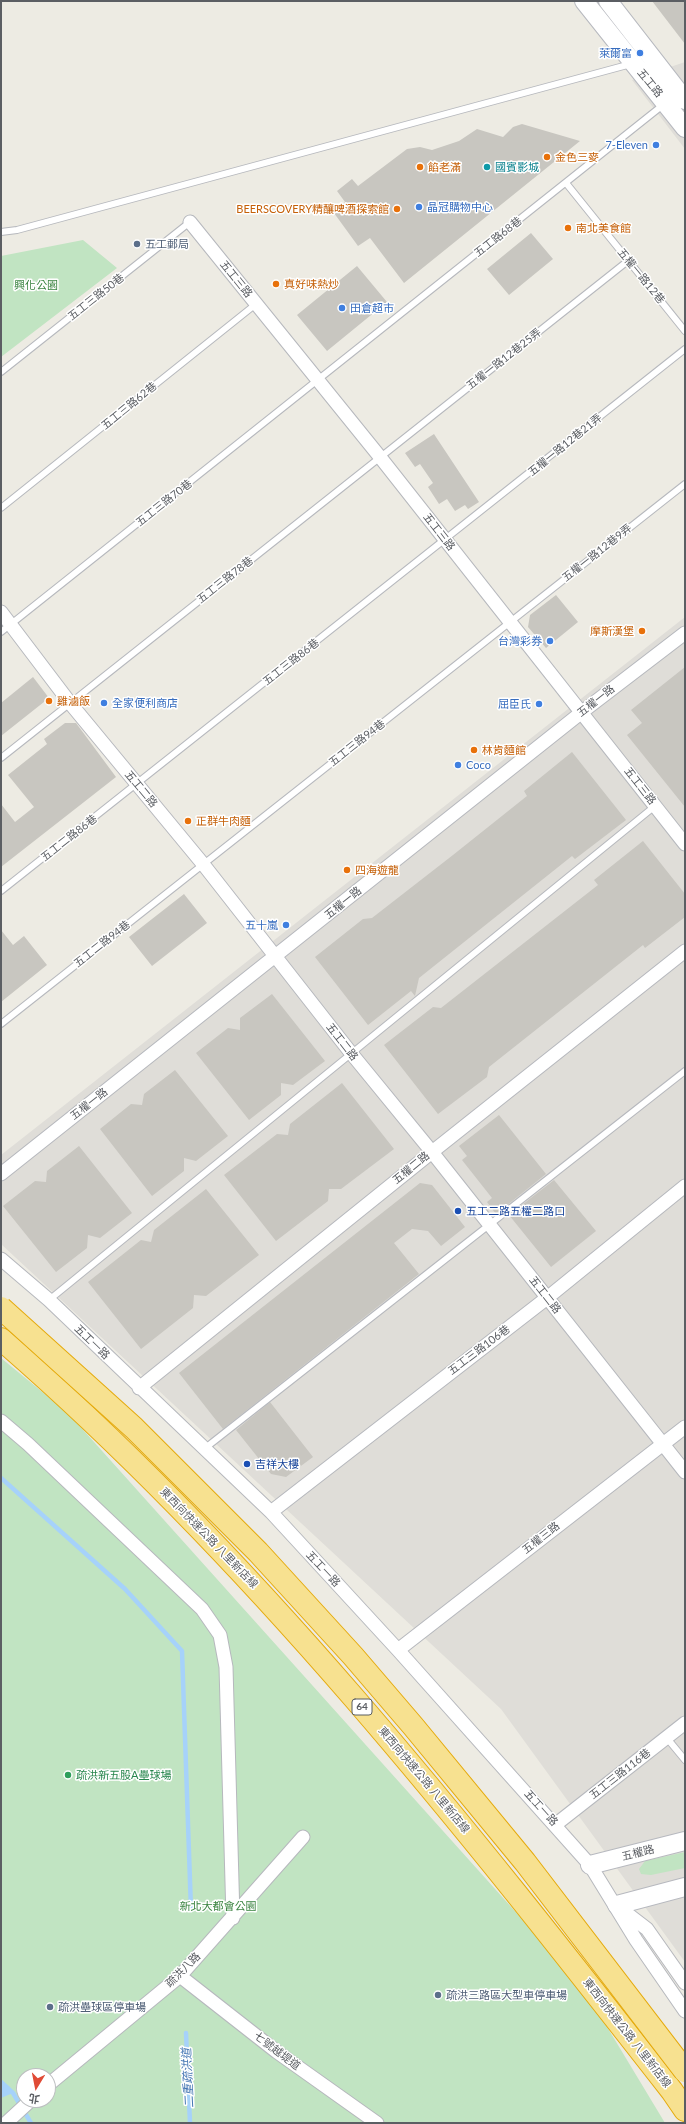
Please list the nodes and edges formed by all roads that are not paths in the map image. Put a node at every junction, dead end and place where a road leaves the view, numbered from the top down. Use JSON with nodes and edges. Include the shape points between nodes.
{"nodes":[{"id":1,"x":584,"y":1,"type":"edge"},
{"id":2,"x":608,"y":1,"type":"edge"},
{"id":3,"x":634,"y":63,"type":"junction"},
{"id":4,"x":677,"y":98,"type":"edge"},
{"id":5,"x":685,"y":128,"type":"edge"},
{"id":6,"x":566,"y":183,"type":"junction"},
{"id":7,"x":190,"y":222,"type":"joint"},
{"id":8,"x":1,"y":232,"type":"edge"},
{"id":9,"x":629,"y":260,"type":"junction"},
{"id":10,"x":256,"y":304,"type":"junction"},
{"id":11,"x":685,"y":331,"type":"edge"},
{"id":12,"x":685,"y":349,"type":"edge"},
{"id":13,"x":1,"y":372,"type":"edge"},
{"id":14,"x":317,"y":381,"type":"junction"},
{"id":15,"x":380,"y":457,"type":"junction"},
{"id":16,"x":685,"y":484,"type":"edge"},
{"id":17,"x":1,"y":508,"type":"edge"},
{"id":18,"x":445,"y":540,"type":"junction"},
{"id":19,"x":1,"y":612,"type":"edge"},
{"id":20,"x":510,"y":622,"type":"junction"},
{"id":21,"x":6,"y":628,"type":"edge"},
{"id":22,"x":685,"y":633,"type":"edge"},
{"id":23,"x":70,"y":703,"type":"junction"},
{"id":24,"x":582,"y":712,"type":"junction"},
{"id":25,"x":1,"y":758,"type":"edge"},
{"id":26,"x":137,"y":784,"type":"junction"},
{"id":27,"x":655,"y":806,"type":"junction"},
{"id":28,"x":685,"y":844,"type":"edge"},
{"id":29,"x":203,"y":864,"type":"junction"},
{"id":30,"x":1,"y":891,"type":"edge"},
{"id":31,"x":685,"y":951,"type":"edge"},
{"id":32,"x":276,"y":956,"type":"junction"},
{"id":33,"x":1,"y":1024,"type":"edge"},
{"id":34,"x":351,"y":1053,"type":"junction"},
{"id":35,"x":685,"y":1071,"type":"edge"},
{"id":36,"x":432,"y":1152,"type":"junction"},
{"id":37,"x":1,"y":1174,"type":"edge"},
{"id":38,"x":685,"y":1186,"type":"edge"},
{"id":39,"x":489,"y":1225,"type":"junction"},
{"id":40,"x":1,"y":1259,"type":"edge"},
{"id":41,"x":547,"y":1298,"type":"junction"},
{"id":42,"x":49,"y":1300,"type":"junction"},
{"id":43,"x":1,"y":1308,"type":"edge"},
{"id":44,"x":1,"y":1339,"type":"edge"},
{"id":45,"x":139,"y":1388,"type":"junction"},
{"id":46,"x":1,"y":1421,"type":"edge"},
{"id":47,"x":685,"y":1427,"type":"edge"},
{"id":48,"x":664,"y":1444,"type":"junction"},
{"id":49,"x":204,"y":1449,"type":"junction"},
{"id":50,"x":685,"y":1472,"type":"edge"},
{"id":51,"x":271,"y":1512,"type":"junction"},
{"id":52,"x":398,"y":1650,"type":"junction"},
{"id":53,"x":685,"y":1722,"type":"edge"},
{"id":54,"x":666,"y":1737,"type":"junction"},
{"id":55,"x":685,"y":1760,"type":"edge"},
{"id":56,"x":555,"y":1824,"type":"junction"},
{"id":57,"x":303,"y":1837,"type":"dead end"},
{"id":58,"x":685,"y":1841,"type":"edge"},
{"id":59,"x":590,"y":1865,"type":"junction"},
{"id":60,"x":685,"y":1887,"type":"edge"},
{"id":61,"x":617,"y":1905,"type":"junction"},
{"id":62,"x":233,"y":1918,"type":"junction"},
{"id":63,"x":180,"y":1976,"type":"junction"},
{"id":64,"x":685,"y":1983,"type":"edge"},
{"id":65,"x":685,"y":2011,"type":"edge"},
{"id":66,"x":685,"y":2071,"type":"edge"},
{"id":67,"x":56,"y":2079,"type":"edge"},
{"id":68,"x":22,"y":2108,"type":"edge"},
{"id":69,"x":685,"y":2110,"type":"edge"},
{"id":70,"x":6,"y":2123,"type":"edge"},
{"id":71,"x":377,"y":2123,"type":"edge"}],
"edges":[{"from":1,"to":3,"type":"street","name":"五工路"},
{"from":2,"to":4,"type":"street","name":"五工路"},
{"from":3,"to":4,"type":"street","name":"五工路"},
{"from":3,"to":8,"type":"lane","via":[[17,230]]},
{"from":4,"to":5,"type":"street","name":"五工路"},
{"from":4,"to":6,"type":"lane","name":"五工路68巷"},
{"from":6,"to":9,"type":"lane","name":"五權一路12巷"},
{"from":6,"to":14,"type":"lane","name":"五工路68巷"},
{"from":7,"to":10,"type":"street","name":"五工三路"},
{"from":7,"to":13,"type":"lane","name":"五工三路50巷"},
{"from":9,"to":11,"type":"lane","name":"五權一路12巷"},
{"from":9,"to":15,"type":"lane","name":"五權一路12巷25弄"},
{"from":10,"to":14,"type":"street","name":"五工三路"},
{"from":10,"to":17,"type":"lane","name":"五工三路62巷"},
{"from":12,"to":18,"type":"lane","name":"五權一路12巷21弄"},
{"from":14,"to":15,"type":"street","name":"五工三路"},
{"from":14,"to":21,"type":"lane","name":"五工三路70巷"},
{"from":15,"to":18,"type":"street","name":"五工三路"},
{"from":15,"to":23,"type":"lane","name":"五工三路78巷"},
{"from":16,"to":20,"type":"lane","name":"五權一路12巷9弄"},
{"from":18,"to":20,"type":"street","name":"五工三路"},
{"from":18,"to":26,"type":"lane","name":"五工三路86巷"},
{"from":19,"to":21,"type":"street","name":"五工二路"},
{"from":20,"to":24,"type":"street","name":"五工三路"},
{"from":20,"to":29,"type":"lane","name":"五工三路94巷"},
{"from":21,"to":23,"type":"street","name":"五工二路"},
{"from":22,"to":24,"type":"street","name":"五權一路"},
{"from":23,"to":25,"type":"lane","name":"五工三路78巷"},
{"from":23,"to":26,"type":"street","name":"五工二路"},
{"from":24,"to":27,"type":"street","name":"五工三路"},
{"from":24,"to":32,"type":"street","name":"五權一路"},
{"from":26,"to":29,"type":"street","name":"五工二路"},
{"from":26,"to":30,"type":"lane","name":"五工二路86巷"},
{"from":27,"to":28,"type":"street","name":"五工三路"},
{"from":27,"to":34,"type":"lane"},
{"from":29,"to":32,"type":"street","name":"五工二路"},
{"from":29,"to":33,"type":"lane","name":"五工二路94巷"},
{"from":31,"to":36,"type":"street","name":"五權二路"},
{"from":32,"to":34,"type":"street","name":"五工二路"},
{"from":32,"to":37,"type":"street","name":"五權一路"},
{"from":34,"to":36,"type":"street","name":"五工二路"},
{"from":34,"to":42,"type":"lane"},
{"from":35,"to":39,"type":"lane"},
{"from":36,"to":39,"type":"street","name":"五工二路"},
{"from":36,"to":45,"type":"street","name":"五權二路"},
{"from":38,"to":41,"type":"street","name":"五工三路106巷"},
{"from":39,"to":41,"type":"street","name":"五工二路"},
{"from":39,"to":49,"type":"lane"},
{"from":40,"to":42,"type":"street","name":"五工一路"},
{"from":41,"to":48,"type":"street","name":"五工二路"},
{"from":41,"to":51,"type":"street","name":"五工三路106巷"},
{"from":42,"to":45,"type":"street","name":"五工一路"},
{"from":43,"to":66,"type":"highway","name":"東西向快速公路 八里新店線","number":"64","bridge":true,"via":[[134,1428],[258,1552],[347,1651],[418,1732],[525,1862]]},
{"from":44,"to":69,"type":"highway","name":"東西向快速公路 八里新店線","number":"64","via":[[146,1472],[261,1593],[388,1737],[501,1873]]},
{"from":45,"to":49,"type":"street","name":"五工一路"},
{"from":46,"to":62,"type":"street","via":[[202,1609],[220,1635],[226,1666]]},
{"from":47,"to":48,"type":"street","name":"五權三路"},
{"from":48,"to":50,"type":"street","name":"五工二路"},
{"from":48,"to":52,"type":"street","name":"五權三路"},
{"from":49,"to":51,"type":"street","name":"五工一路"},
{"from":51,"to":52,"type":"street","name":"五工一路"},
{"from":52,"to":56,"type":"street","name":"五工一路"},
{"from":53,"to":54,"type":"street","name":"五工三路116巷"},
{"from":54,"to":55,"type":"lane"},
{"from":54,"to":56,"type":"street","name":"五工三路116巷"},
{"from":56,"to":59,"type":"street","name":"五工一路"},
{"from":57,"to":62,"type":"street","name":"疏洪八路"},
{"from":58,"to":59,"type":"street","name":"五權路"},
{"from":59,"to":61,"type":"street","name":"五工一路"},
{"from":60,"to":61,"type":"street"},
{"from":61,"to":64,"type":"street","name":"五工一路","via":[[647,1929]]},
{"from":61,"to":65,"type":"street","name":"五工一路","via":[[636,1940]]},
{"from":62,"to":63,"type":"street","name":"疏洪八路"},
{"from":63,"to":67,"type":"street","name":"疏洪八路"},
{"from":63,"to":71,"type":"street","name":"七號越堤道","via":[[277,2052]]},
{"from":68,"to":70,"type":"street"}]}
